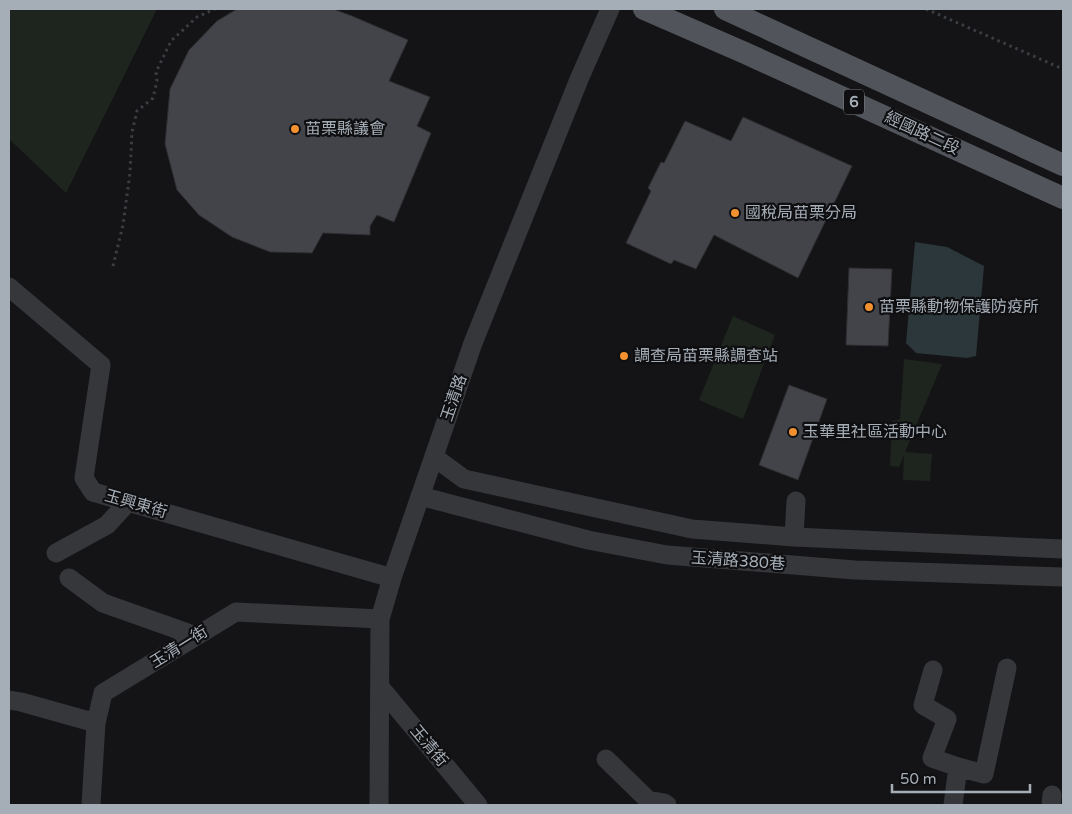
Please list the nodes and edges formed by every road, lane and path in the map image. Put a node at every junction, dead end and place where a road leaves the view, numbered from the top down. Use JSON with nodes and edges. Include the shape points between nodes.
{"nodes":[{"id":1,"x":215,"y":9,"type":"edge"},
{"id":2,"x":610,"y":9,"type":"edge"},
{"id":3,"x":644,"y":9,"type":"edge"},
{"id":4,"x":725,"y":9,"type":"edge"},
{"id":5,"x":926,"y":9,"type":"edge"},
{"id":6,"x":1063,"y":69,"type":"edge"},
{"id":7,"x":1063,"y":165,"type":"edge"},
{"id":8,"x":1063,"y":198,"type":"edge"},
{"id":9,"x":114,"y":266,"type":"dead end"},
{"id":10,"x":9,"y":288,"type":"edge"},
{"id":11,"x":434,"y":457,"type":"junction"},
{"id":12,"x":420,"y":496,"type":"junction"},
{"id":13,"x":796,"y":501,"type":"dead end"},
{"id":14,"x":128,"y":502,"type":"junction"},
{"id":15,"x":670,"y":525,"type":"junction"},
{"id":16,"x":794,"y":537,"type":"junction"},
{"id":17,"x":1063,"y":549,"type":"edge"},
{"id":18,"x":56,"y":553,"type":"dead end"},
{"id":19,"x":667,"y":555,"type":"junction"},
{"id":20,"x":1063,"y":577,"type":"edge"},
{"id":21,"x":69,"y":578,"type":"dead end"},
{"id":22,"x":392,"y":578,"type":"junction"},
{"id":23,"x":380,"y":620,"type":"junction"},
{"id":24,"x":196,"y":636,"type":"junction"},
{"id":25,"x":1007,"y":668,"type":"dead end"},
{"id":26,"x":933,"y":670,"type":"dead end"},
{"id":27,"x":380,"y":686,"type":"junction"},
{"id":28,"x":9,"y":700,"type":"edge"},
{"id":29,"x":96,"y":723,"type":"junction"},
{"id":30,"x":606,"y":759,"type":"dead end"},
{"id":31,"x":958,"y":767,"type":"junction"},
{"id":32,"x":646,"y":802,"type":"edge"},
{"id":33,"x":91,"y":805,"type":"edge"},
{"id":34,"x":379,"y":805,"type":"edge"},
{"id":35,"x":478,"y":805,"type":"edge"},
{"id":36,"x":667,"y":805,"type":"edge"},
{"id":37,"x":953,"y":805,"type":"edge"}],
"edges":[{"from":1,"to":9,"type":"path","via":[[197,17],[171,41],[156,72],[153,98],[137,111],[123,225]]},
{"from":2,"to":11,"type":"street","name":"玉清路","via":[[473,343]]},
{"from":3,"to":8,"type":"main road","name":"經國路二段","number":"6"},
{"from":4,"to":7,"type":"main road","name":"經國路二段","number":"6"},
{"from":5,"to":6,"type":"path"},
{"from":10,"to":14,"type":"street","name":"玉興東街","via":[[101,365],[84,478],[93,492]]},
{"from":11,"to":12,"type":"street","name":"玉清路"},
{"from":11,"to":15,"type":"street","name":"玉清路380巷","via":[[464,479]]},
{"from":12,"to":19,"type":"street","name":"玉清路380巷","via":[[588,540]]},
{"from":12,"to":22,"type":"street","name":"玉清路"},
{"from":13,"to":16,"type":"street"},
{"from":14,"to":18,"type":"street","via":[[107,525]]},
{"from":14,"to":22,"type":"street","name":"玉興東街"},
{"from":15,"to":16,"type":"street","name":"玉清路380巷"},
{"from":15,"to":19,"type":"street"},
{"from":16,"to":17,"type":"street","name":"玉清路380巷"},
{"from":19,"to":20,"type":"street","name":"玉清路380巷","via":[[855,570]]},
{"from":21,"to":24,"type":"street","via":[[103,603]]},
{"from":22,"to":23,"type":"street","name":"玉清路"},
{"from":23,"to":24,"type":"street","name":"玉清一街","via":[[236,612]]},
{"from":23,"to":27,"type":"street","name":"玉清路"},
{"from":24,"to":29,"type":"street","name":"玉清一街","via":[[103,693]]},
{"from":25,"to":31,"type":"street","via":[[984,774]]},
{"from":26,"to":31,"type":"street","via":[[923,705],[946,719],[932,758]]},
{"from":27,"to":34,"type":"street","name":"玉清路"},
{"from":27,"to":35,"type":"street","name":"玉清街"},
{"from":28,"to":29,"type":"street"},
{"from":29,"to":33,"type":"street","name":"玉清一街"},
{"from":30,"to":32,"type":"street"},
{"from":31,"to":37,"type":"street"},
{"from":32,"to":36,"type":"street"}]}
